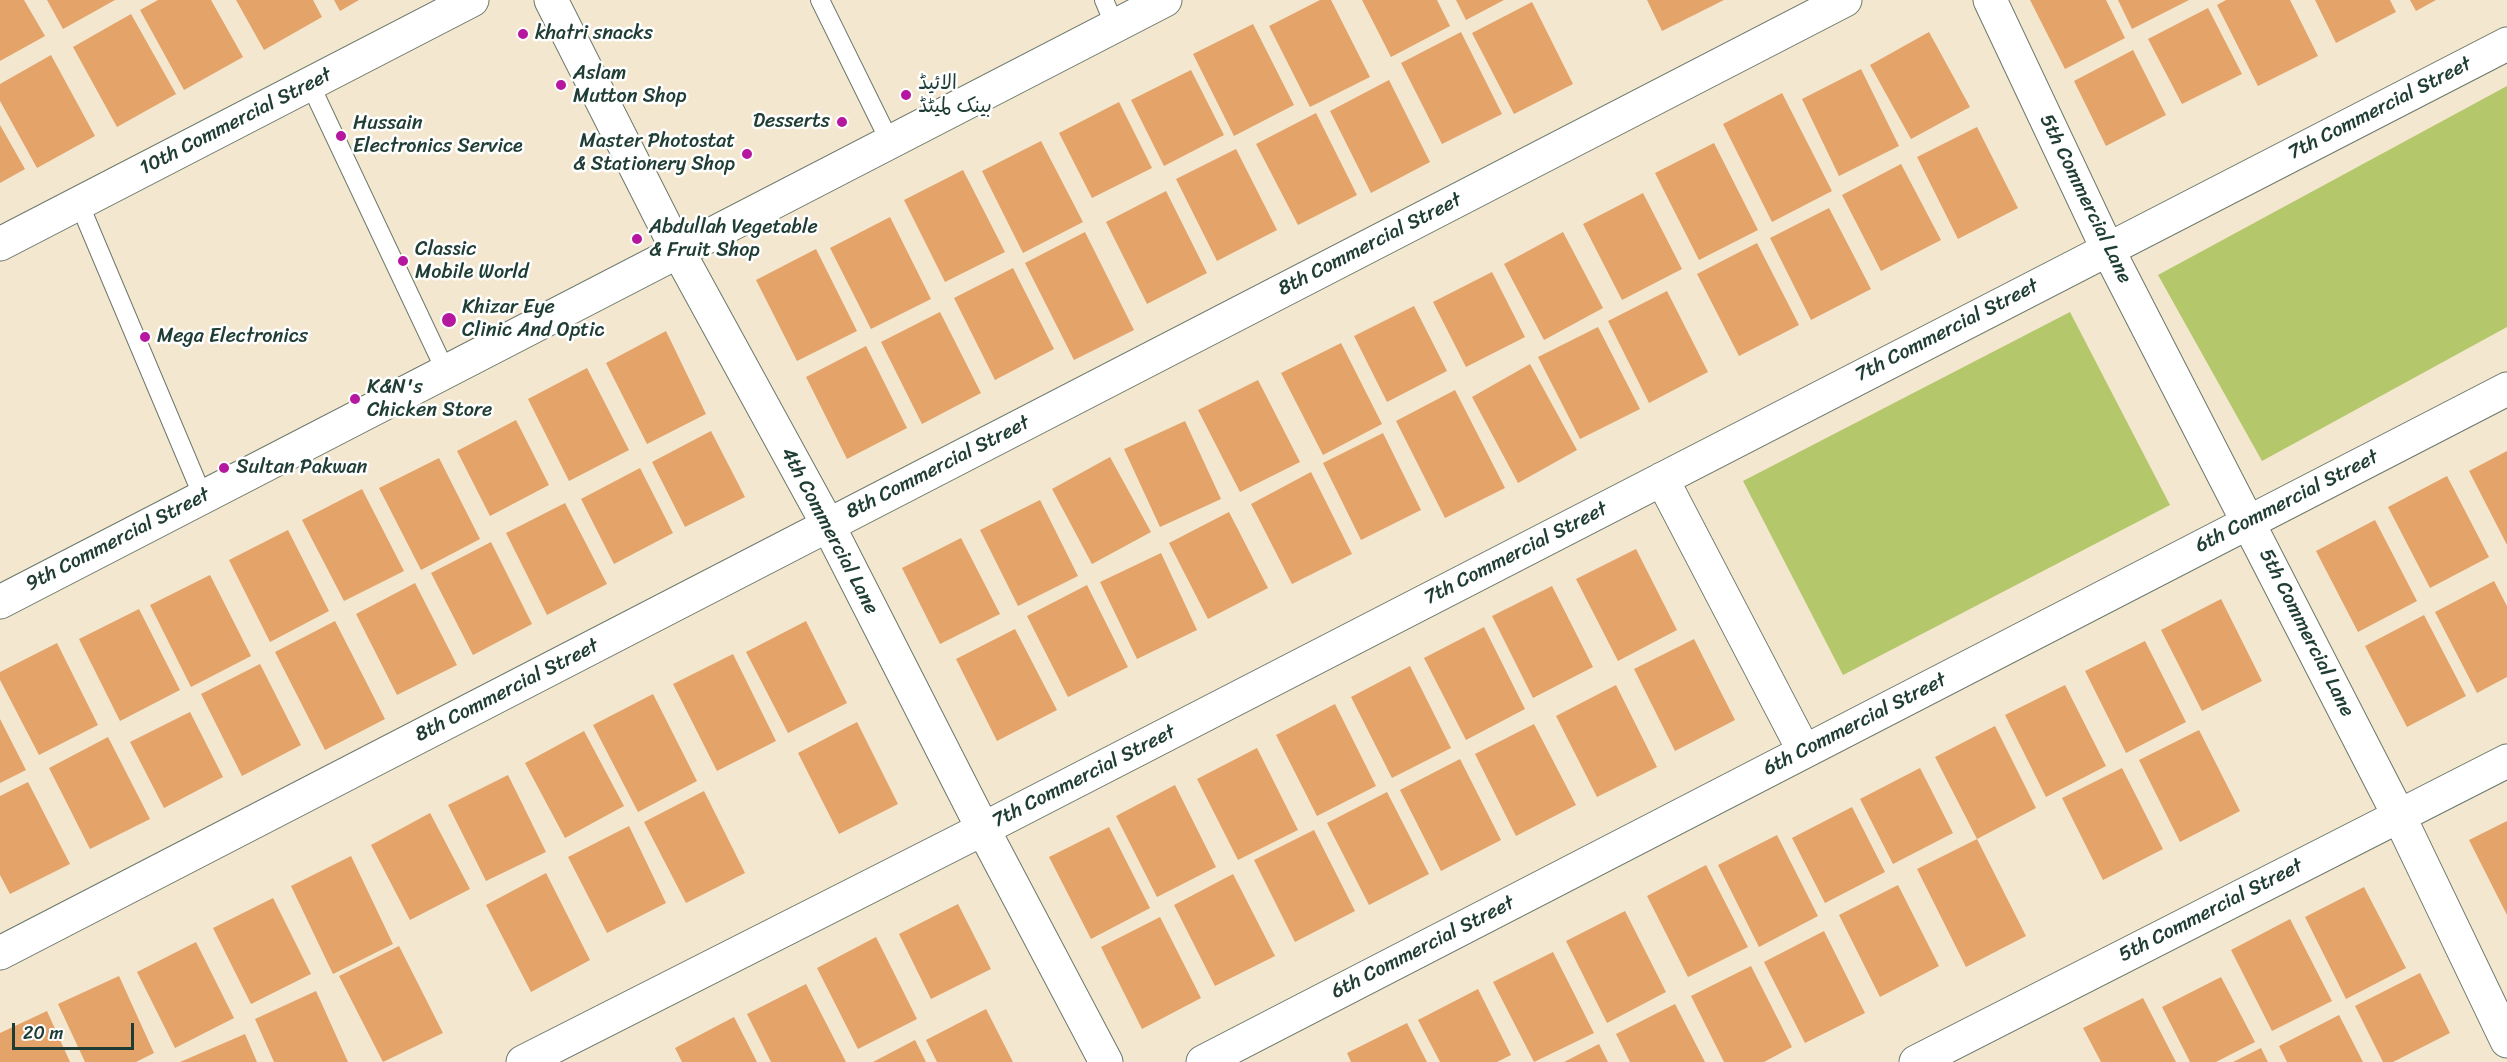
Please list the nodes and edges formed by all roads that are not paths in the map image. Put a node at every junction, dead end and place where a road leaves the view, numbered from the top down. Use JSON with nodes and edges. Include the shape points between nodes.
{"nodes":[{"id":1,"x":472,"y":0,"type":"edge"},
{"id":2,"x":551,"y":0,"type":"edge"},
{"id":3,"x":820,"y":0,"type":"edge"},
{"id":4,"x":1164,"y":0,"type":"edge"},
{"id":5,"x":1845,"y":0,"type":"edge"},
{"id":6,"x":1990,"y":0,"type":"edge"},
{"id":7,"x":1109,"y":13,"type":"edge"},
{"id":8,"x":2507,"y":44,"type":"edge"},
{"id":9,"x":310,"y":84,"type":"junction"},
{"id":10,"x":890,"y":142,"type":"junction"},
{"id":11,"x":79,"y":203,"type":"junction"},
{"id":12,"x":0,"y":244,"type":"edge"},
{"id":13,"x":2107,"y":248,"type":"junction"},
{"id":14,"x":678,"y":251,"type":"junction"},
{"id":15,"x":446,"y":372,"type":"junction"},
{"id":16,"x":2507,"y":389,"type":"edge"},
{"id":17,"x":1662,"y":479,"type":"junction"},
{"id":18,"x":203,"y":497,"type":"junction"},
{"id":19,"x":2249,"y":522,"type":"junction"},
{"id":20,"x":828,"y":525,"type":"junction"},
{"id":21,"x":0,"y":602,"type":"edge"},
{"id":22,"x":1804,"y":752,"type":"junction"},
{"id":23,"x":2507,"y":761,"type":"edge"},
{"id":24,"x":2399,"y":816,"type":"junction"},
{"id":25,"x":982,"y":829,"type":"junction"},
{"id":26,"x":0,"y":953,"type":"edge"},
{"id":27,"x":2507,"y":1041,"type":"edge"},
{"id":28,"x":523,"y":1062,"type":"edge"},
{"id":29,"x":1106,"y":1062,"type":"edge"},
{"id":30,"x":1203,"y":1062,"type":"edge"},
{"id":31,"x":1916,"y":1062,"type":"edge"}],
"edges":[{"from":1,"to":9,"type":"street","name":"10th Commercial Street"},
{"from":2,"to":14,"type":"street","name":"4th Commercial Lane"},
{"from":3,"to":10,"type":"lane"},
{"from":4,"to":7,"type":"street","name":"9th Commercial Street"},
{"from":5,"to":20,"type":"street","name":"8th Commercial Street"},
{"from":6,"to":13,"type":"street","name":"5th Commercial Lane"},
{"from":7,"to":10,"type":"street","name":"9th Commercial Street"},
{"from":8,"to":13,"type":"street","name":"7th Commercial Street"},
{"from":9,"to":11,"type":"street","name":"10th Commercial Street"},
{"from":9,"to":15,"type":"lane"},
{"from":10,"to":14,"type":"street","name":"9th Commercial Street"},
{"from":11,"to":12,"type":"street","name":"10th Commercial Street"},
{"from":11,"to":18,"type":"lane"},
{"from":13,"to":17,"type":"street","name":"7th Commercial Street"},
{"from":13,"to":19,"type":"street","name":"5th Commercial Lane"},
{"from":14,"to":15,"type":"street","name":"9th Commercial Street"},
{"from":14,"to":20,"type":"street","name":"4th Commercial Lane"},
{"from":15,"to":18,"type":"street","name":"9th Commercial Street"},
{"from":16,"to":19,"type":"street","name":"6th Commercial Street"},
{"from":17,"to":22,"type":"street"},
{"from":17,"to":25,"type":"street","name":"7th Commercial Street"},
{"from":18,"to":21,"type":"street","name":"9th Commercial Street"},
{"from":19,"to":22,"type":"street","name":"6th Commercial Street"},
{"from":19,"to":24,"type":"street","name":"5th Commercial Lane"},
{"from":20,"to":25,"type":"street","name":"4th Commercial Lane"},
{"from":20,"to":26,"type":"street","name":"8th Commercial Street"},
{"from":22,"to":30,"type":"street","name":"6th Commercial Street"},
{"from":23,"to":24,"type":"street","name":"5th Commercial Street"},
{"from":24,"to":27,"type":"street","name":"5th Commercial Lane"},
{"from":24,"to":31,"type":"street","name":"5th Commercial Street"},
{"from":25,"to":28,"type":"street","name":"7th Commercial Street"},
{"from":25,"to":29,"type":"street","name":"4th Commercial Lane"}]}
